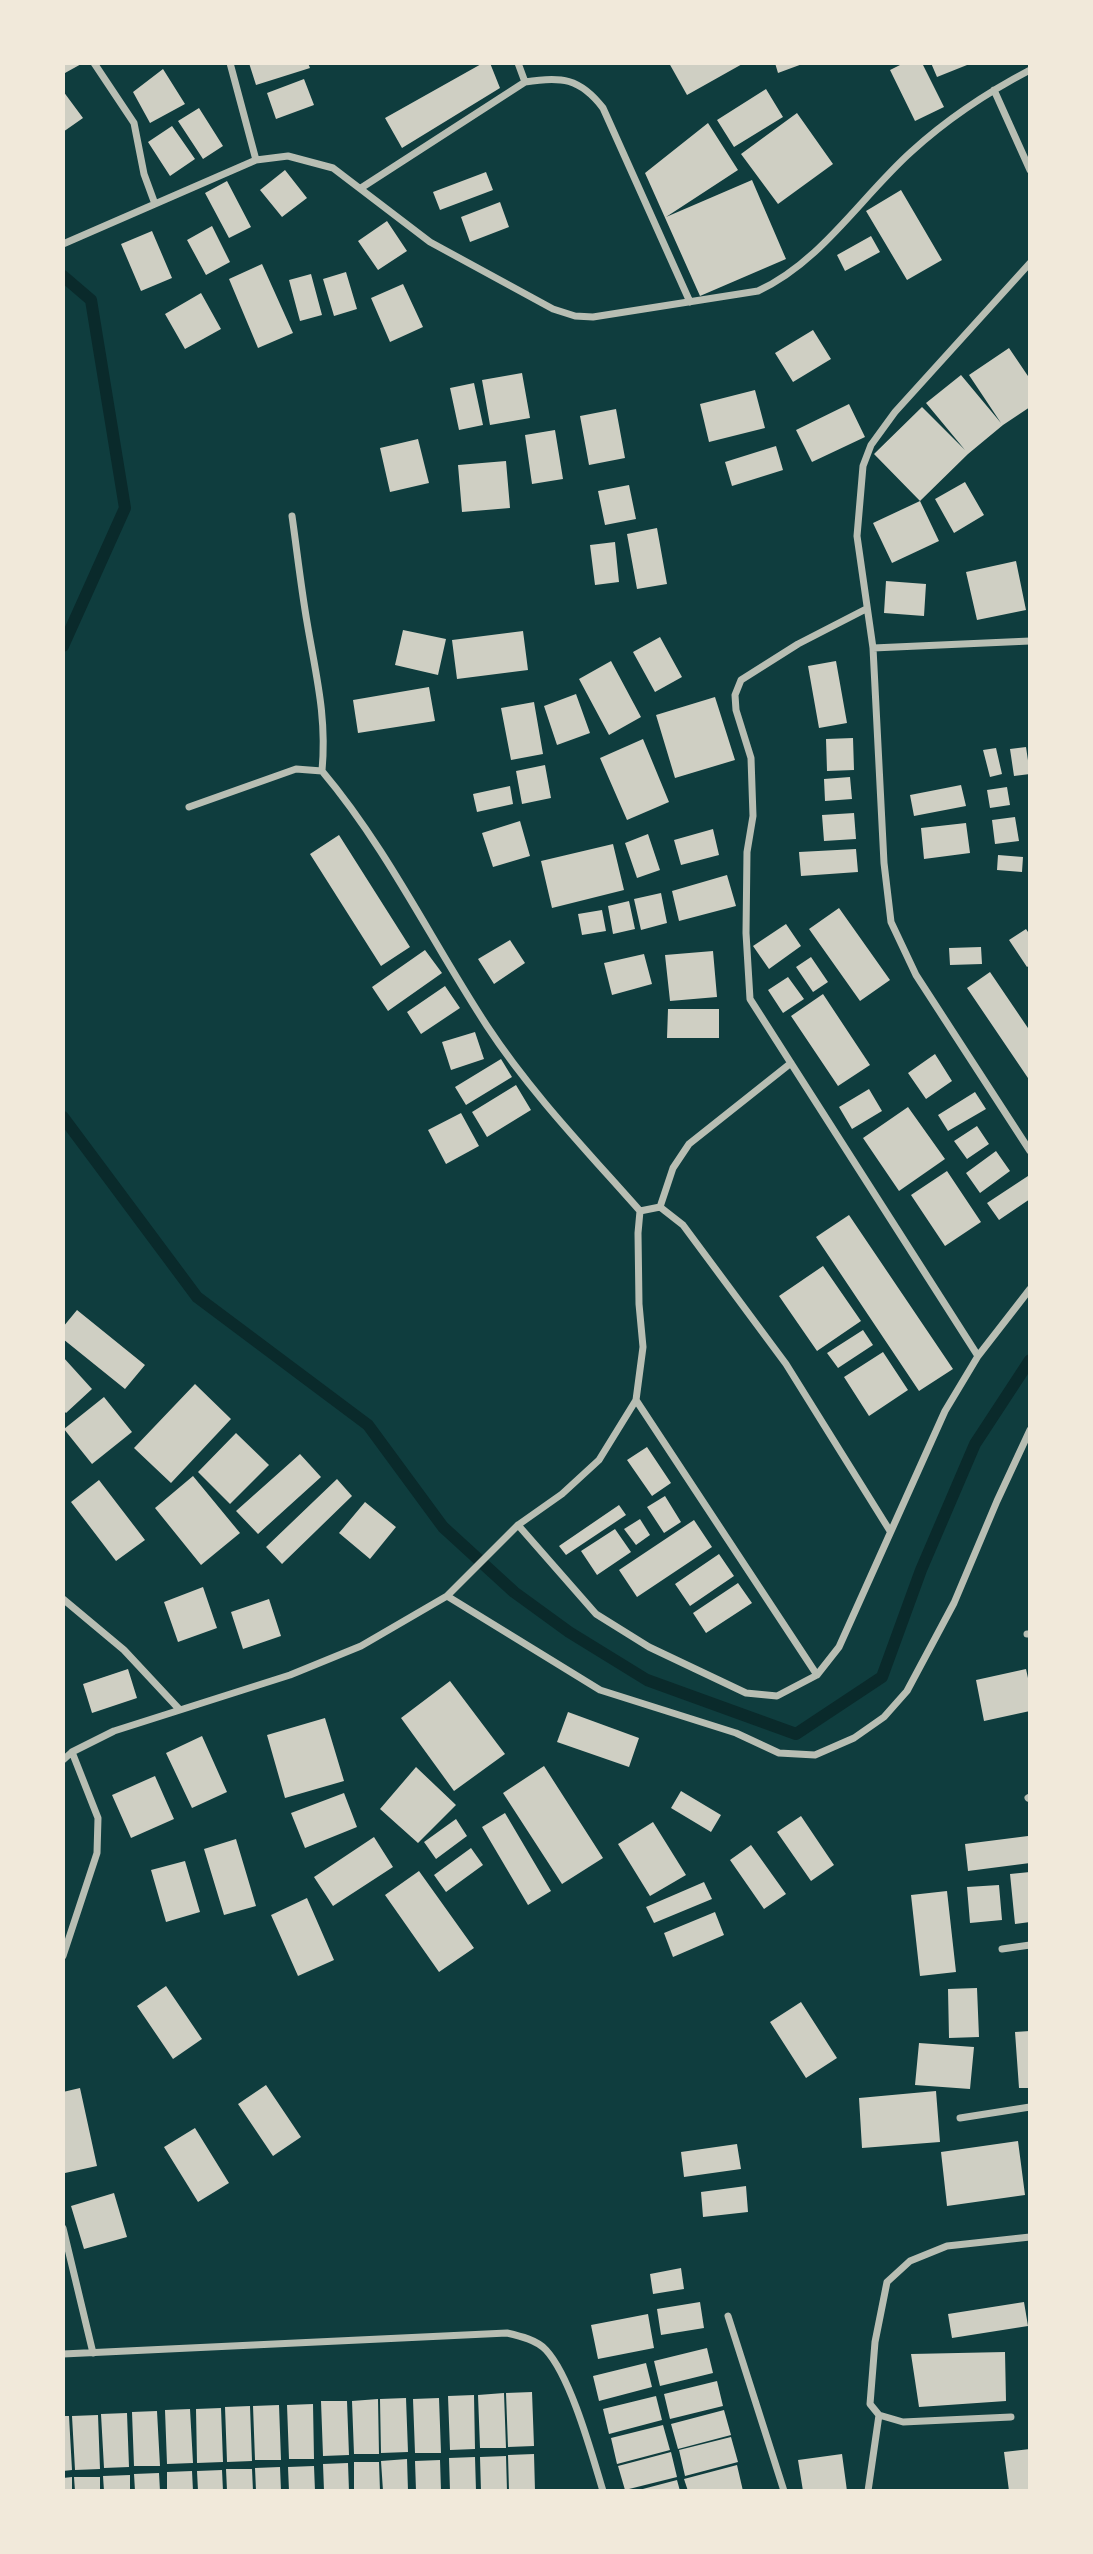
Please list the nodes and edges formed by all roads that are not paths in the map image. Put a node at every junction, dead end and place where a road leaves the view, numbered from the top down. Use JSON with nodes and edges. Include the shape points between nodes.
{"nodes":[{"id":1,"x":94,"y":63,"type":"edge"},
{"id":2,"x":230,"y":63,"type":"edge"},
{"id":3,"x":518,"y":63,"type":"edge"},
{"id":4,"x":1030,"y":70,"type":"edge"},
{"id":5,"x":525,"y":82,"type":"junction"},
{"id":6,"x":994,"y":90,"type":"junction"},
{"id":7,"x":257,"y":160,"type":"junction"},
{"id":8,"x":1030,"y":170,"type":"edge"},
{"id":9,"x":361,"y":188,"type":"junction"},
{"id":10,"x":155,"y":204,"type":"junction"},
{"id":11,"x":63,"y":244,"type":"edge"},
{"id":12,"x":1030,"y":263,"type":"edge"},
{"id":13,"x":690,"y":302,"type":"junction"},
{"id":14,"x":292,"y":516,"type":"dead end"},
{"id":15,"x":866,"y":609,"type":"junction"},
{"id":16,"x":1030,"y":641,"type":"edge"},
{"id":17,"x":873,"y":648,"type":"junction"},
{"id":18,"x":322,"y":771,"type":"junction"},
{"id":19,"x":190,"y":807,"type":"dead end"},
{"id":20,"x":791,"y":1063,"type":"junction"},
{"id":21,"x":1030,"y":1151,"type":"edge"},
{"id":22,"x":660,"y":1207,"type":"junction"},
{"id":23,"x":640,"y":1210,"type":"junction"},
{"id":24,"x":1030,"y":1289,"type":"edge"},
{"id":25,"x":978,"y":1356,"type":"junction"},
{"id":26,"x":636,"y":1400,"type":"junction"},
{"id":27,"x":1030,"y":1430,"type":"edge"},
{"id":28,"x":518,"y":1525,"type":"junction"},
{"id":29,"x":890,"y":1531,"type":"junction"},
{"id":30,"x":447,"y":1596,"type":"junction"},
{"id":31,"x":63,"y":1599,"type":"edge"},
{"id":32,"x":817,"y":1675,"type":"junction"},
{"id":33,"x":179,"y":1709,"type":"junction"},
{"id":34,"x":72,"y":1752,"type":"junction"},
{"id":35,"x":63,"y":1760,"type":"edge"},
{"id":36,"x":1030,"y":1945,"type":"edge"},
{"id":37,"x":1002,"y":1949,"type":"dead end"},
{"id":38,"x":63,"y":1956,"type":"edge"},
{"id":39,"x":1030,"y":2107,"type":"edge"},
{"id":40,"x":960,"y":2118,"type":"dead end"},
{"id":41,"x":63,"y":2228,"type":"edge"},
{"id":42,"x":1030,"y":2237,"type":"edge"},
{"id":43,"x":728,"y":2316,"type":"dead end"},
{"id":44,"x":93,"y":2353,"type":"junction"},
{"id":45,"x":63,"y":2354,"type":"edge"},
{"id":46,"x":879,"y":2415,"type":"junction"},
{"id":47,"x":1011,"y":2417,"type":"dead end"},
{"id":48,"x":603,"y":2491,"type":"edge"},
{"id":49,"x":785,"y":2491,"type":"edge"},
{"id":50,"x":868,"y":2491,"type":"edge"}],
"edges":[{"from":1,"to":10,"type":"street","via":[[134,123]]},
{"from":2,"to":7,"type":"street"},
{"from":3,"to":5,"type":"street"},
{"from":4,"to":6,"type":"street"},
{"from":5,"to":9,"type":"street"},
{"from":5,"to":13,"type":"street","via":[[568,81],[590,91],[603,108]]},
{"from":6,"to":8,"type":"street"},
{"from":6,"to":13,"type":"street","via":[[910,152],[779,281],[758,291]]},
{"from":7,"to":9,"type":"street","via":[[288,156],[333,169]]},
{"from":7,"to":10,"type":"street"},
{"from":9,"to":13,"type":"street","via":[[430,242],[554,309],[593,317]]},
{"from":10,"to":11,"type":"street"},
{"from":12,"to":15,"type":"street","via":[[895,412],[871,445],[863,466],[857,536]]},
{"from":14,"to":18,"type":"street","via":[[322,704]]},
{"from":15,"to":17,"type":"street"},
{"from":15,"to":20,"type":"street","via":[[741,680],[735,695],[751,758],[753,816],[747,852],[746,933],[750,999]]},
{"from":16,"to":17,"type":"street"},
{"from":17,"to":21,"type":"street","via":[[891,922],[916,975]]},
{"from":18,"to":19,"type":"street","via":[[296,769]]},
{"from":18,"to":23,"type":"street","via":[[388,865],[489,1028],[548,1108]]},
{"from":20,"to":22,"type":"street","via":[[689,1144],[673,1168]]},
{"from":20,"to":25,"type":"street"},
{"from":22,"to":23,"type":"street"},
{"from":22,"to":29,"type":"street","via":[[683,1224],[786,1364]]},
{"from":23,"to":26,"type":"street","via":[[643,1347]]},
{"from":24,"to":25,"type":"street"},
{"from":25,"to":29,"type":"street","via":[[945,1411]]},
{"from":26,"to":28,"type":"street","via":[[599,1460]]},
{"from":26,"to":32,"type":"street"},
{"from":27,"to":30,"type":"street","via":[[954,1603],[907,1691],[884,1717],[854,1738],[815,1755],[779,1753],[736,1733],[600,1690]]},
{"from":28,"to":30,"type":"street"},
{"from":28,"to":32,"type":"street","via":[[596,1614],[649,1647],[746,1693],[777,1696]]},
{"from":29,"to":32,"type":"street","via":[[839,1647]]},
{"from":30,"to":33,"type":"street","via":[[361,1646],[290,1675]]},
{"from":31,"to":33,"type":"street","via":[[124,1650]]},
{"from":33,"to":34,"type":"street","via":[[114,1731]]},
{"from":34,"to":35,"type":"street"},
{"from":34,"to":38,"type":"street","via":[[98,1818],[97,1853]]},
{"from":36,"to":37,"type":"street"},
{"from":39,"to":40,"type":"street"},
{"from":41,"to":44,"type":"street"},
{"from":42,"to":46,"type":"street","via":[[947,2246],[910,2261],[887,2282],[875,2342],[870,2404]]},
{"from":43,"to":49,"type":"street"},
{"from":44,"to":45,"type":"street"},
{"from":44,"to":48,"type":"street","via":[[485,2333],[526,2337],[545,2349],[559,2370]]},
{"from":46,"to":47,"type":"street","via":[[903,2422]]},
{"from":46,"to":50,"type":"street"}]}
